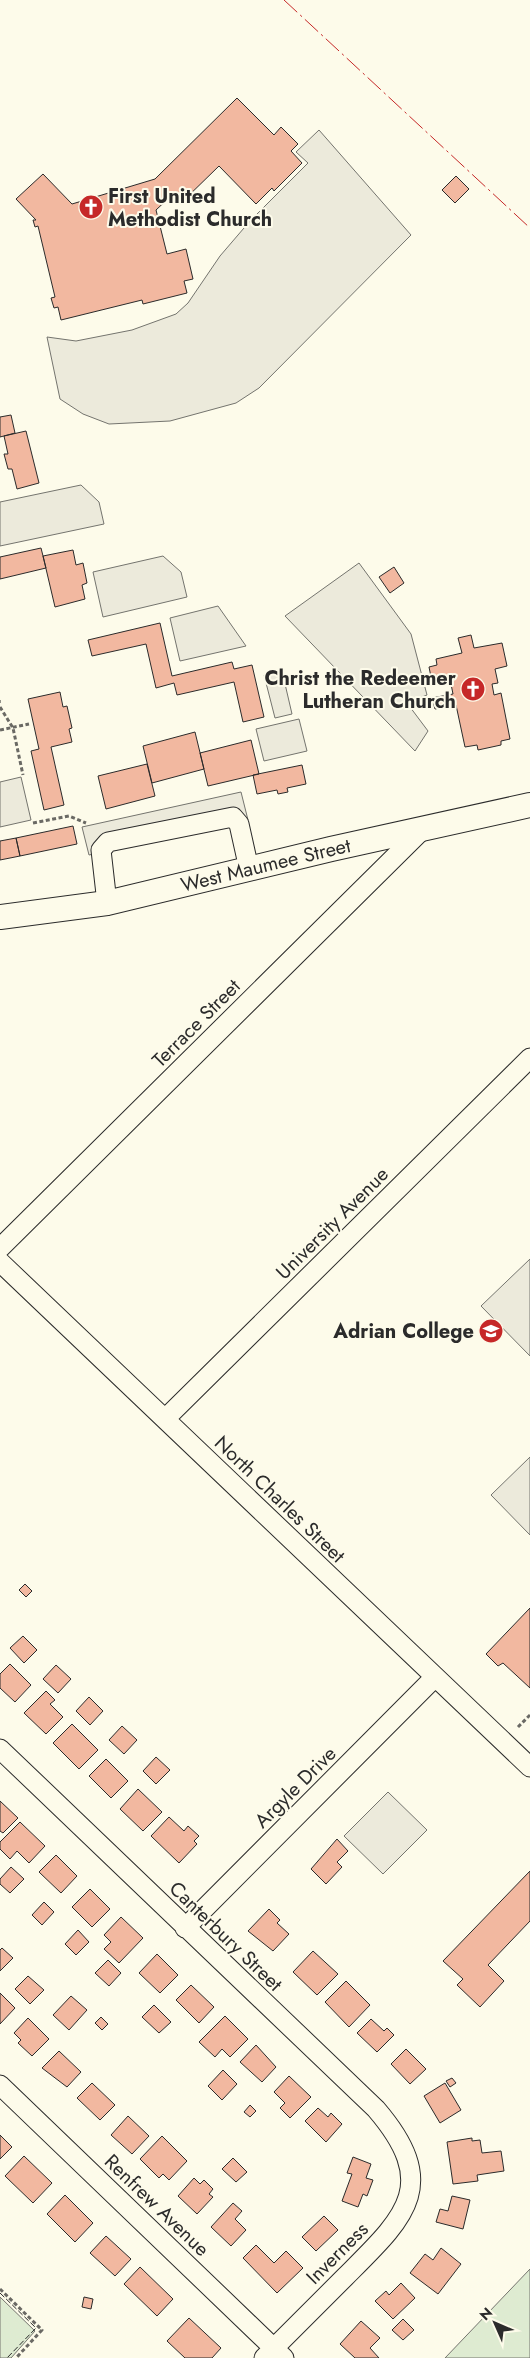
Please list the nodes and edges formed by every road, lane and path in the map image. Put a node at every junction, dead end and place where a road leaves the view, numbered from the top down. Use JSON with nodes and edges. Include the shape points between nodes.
{"nodes":[{"id":1,"x":0,"y":707,"type":"edge"},
{"id":2,"x":29,"y":724,"type":"dead end"},
{"id":3,"x":13,"y":728,"type":"junction"},
{"id":4,"x":0,"y":730,"type":"edge"},
{"id":5,"x":23,"y":775,"type":"dead end"},
{"id":6,"x":530,"y":805,"type":"edge"},
{"id":7,"x":33,"y":823,"type":"dead end"},
{"id":8,"x":86,"y":823,"type":"dead end"},
{"id":9,"x":423,"y":829,"type":"junction"},
{"id":10,"x":249,"y":869,"type":"junction"},
{"id":11,"x":107,"y":903,"type":"junction"},
{"id":12,"x":0,"y":917,"type":"edge"},
{"id":13,"x":530,"y":1058,"type":"edge"},
{"id":14,"x":0,"y":1248,"type":"edge"},
{"id":15,"x":0,"y":1262,"type":"edge"},
{"id":16,"x":165,"y":1419,"type":"junction"},
{"id":17,"x":435,"y":1677,"type":"junction"},
{"id":18,"x":530,"y":1715,"type":"edge"},
{"id":19,"x":518,"y":1727,"type":"dead end"},
{"id":20,"x":0,"y":1749,"type":"edge"},
{"id":21,"x":530,"y":1767,"type":"edge"},
{"id":22,"x":184,"y":1928,"type":"junction"},
{"id":23,"x":0,"y":2085,"type":"edge"},
{"id":24,"x":409,"y":2164,"type":"joint"},
{"id":25,"x":0,"y":2289,"type":"edge"},
{"id":26,"x":274,"y":2355,"type":"edge"},
{"id":27,"x":16,"y":2358,"type":"edge"}],
"edges":[{"from":1,"to":3,"type":"path"},
{"from":2,"to":3,"type":"path"},
{"from":3,"to":4,"type":"path"},
{"from":3,"to":5,"type":"path"},
{"from":6,"to":9,"type":"main road","name":"West Maumee Street"},
{"from":7,"to":8,"type":"path","via":[[69,816]]},
{"from":9,"to":10,"type":"main road","name":"West Maumee Street"},
{"from":9,"to":14,"type":"street","name":"Terrace Street"},
{"from":10,"to":11,"type":"main road","name":"West Maumee Street"},
{"from":10,"to":11,"type":"street","via":[[239,824],[233,817],[108,842],[101,850]]},
{"from":11,"to":12,"type":"main road","name":"West Maumee Street"},
{"from":13,"to":16,"type":"street","name":"University Avenue"},
{"from":15,"to":16,"type":"street","name":"North Charles Street"},
{"from":16,"to":17,"type":"street","name":"North Charles Street"},
{"from":17,"to":21,"type":"street","name":"North Charles Street"},
{"from":17,"to":22,"type":"street","name":"Argyle Drive"},
{"from":18,"to":19,"type":"path"},
{"from":20,"to":22,"type":"street","name":"Canterbury Street"},
{"from":22,"to":24,"type":"street","name":"Canterbury Street","via":[[376,2109],[398,2135]]},
{"from":23,"to":26,"type":"street","name":"Renfrew Avenue"},
{"from":24,"to":26,"type":"street","name":"Inverness","via":[[408,2201],[393,2227]]},
{"from":25,"to":27,"type":"path","via":[[42,2330]]}]}
